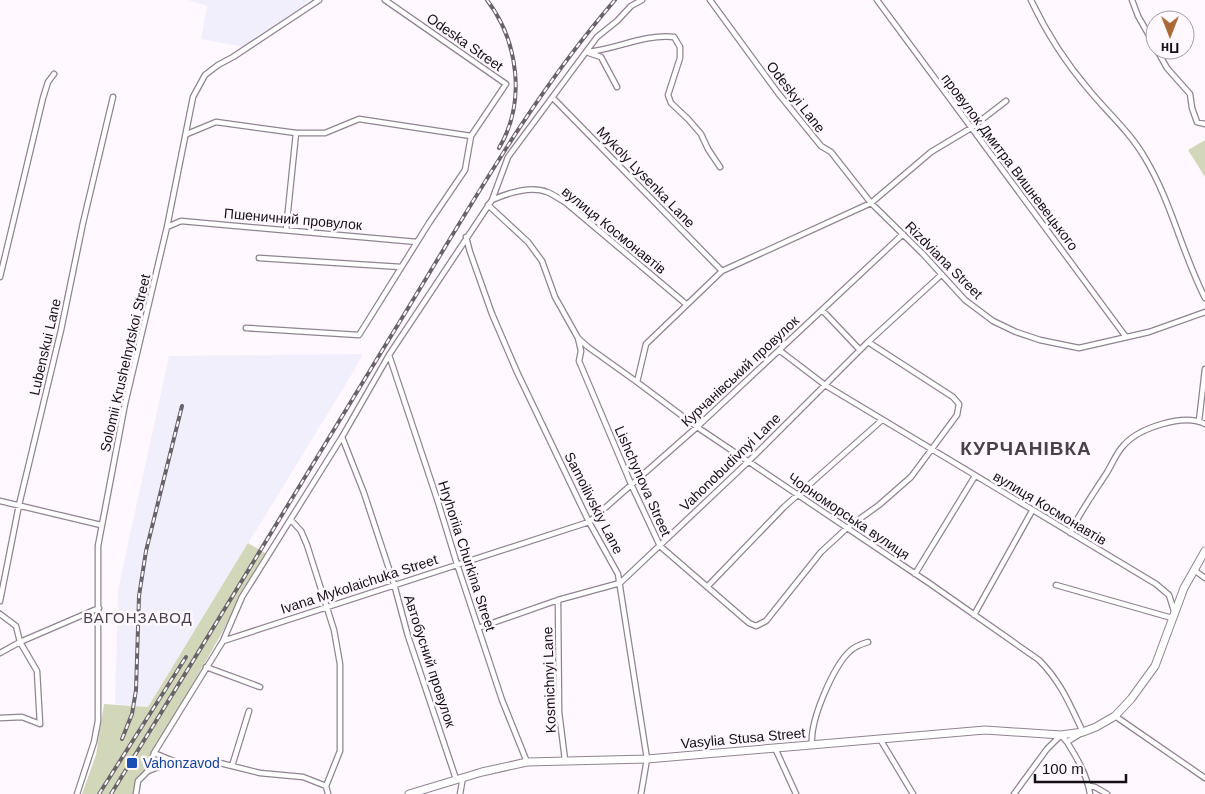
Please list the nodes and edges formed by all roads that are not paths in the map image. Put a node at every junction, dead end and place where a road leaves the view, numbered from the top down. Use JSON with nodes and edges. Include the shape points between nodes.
{"nodes":[{"id":1,"x":319,"y":0,"type":"edge"},
{"id":2,"x":385,"y":0,"type":"edge"},
{"id":3,"x":642,"y":0,"type":"edge"},
{"id":4,"x":710,"y":0,"type":"edge"},
{"id":5,"x":877,"y":0,"type":"edge"},
{"id":6,"x":1030,"y":0,"type":"edge"},
{"id":7,"x":1132,"y":0,"type":"edge"},
{"id":8,"x":1145,"y":28,"type":"edge"},
{"id":9,"x":588,"y":52,"type":"junction"},
{"id":10,"x":1163,"y":60,"type":"edge"},
{"id":11,"x":54,"y":74,"type":"dead end"},
{"id":12,"x":617,"y":87,"type":"dead end"},
{"id":13,"x":114,"y":97,"type":"dead end"},
{"id":14,"x":554,"y":98,"type":"junction"},
{"id":15,"x":1006,"y":101,"type":"dead end"},
{"id":16,"x":1205,"y":124,"type":"edge"},
{"id":17,"x":971,"y":128,"type":"junction"},
{"id":18,"x":296,"y":133,"type":"junction"},
{"id":19,"x":187,"y":134,"type":"junction"},
{"id":20,"x":471,"y":136,"type":"junction"},
{"id":21,"x":720,"y":167,"type":"dead end"},
{"id":22,"x":492,"y":200,"type":"junction"},
{"id":23,"x":872,"y":203,"type":"junction"},
{"id":24,"x":488,"y":205,"type":"junction"},
{"id":25,"x":167,"y":227,"type":"junction"},
{"id":26,"x":286,"y":230,"type":"junction"},
{"id":27,"x":903,"y":234,"type":"junction"},
{"id":28,"x":466,"y":237,"type":"junction"},
{"id":29,"x":417,"y":242,"type":"junction"},
{"id":30,"x":259,"y":258,"type":"dead end"},
{"id":31,"x":401,"y":268,"type":"junction"},
{"id":32,"x":722,"y":271,"type":"junction"},
{"id":33,"x":941,"y":275,"type":"junction"},
{"id":34,"x":0,"y":277,"type":"edge"},
{"id":35,"x":1205,"y":298,"type":"edge"},
{"id":36,"x":686,"y":304,"type":"junction"},
{"id":37,"x":823,"y":311,"type":"junction"},
{"id":38,"x":1205,"y":312,"type":"edge"},
{"id":39,"x":246,"y":328,"type":"dead end"},
{"id":40,"x":1126,"y":337,"type":"junction"},
{"id":41,"x":578,"y":338,"type":"junction"},
{"id":42,"x":868,"y":342,"type":"junction"},
{"id":43,"x":779,"y":350,"type":"junction"},
{"id":44,"x":860,"y":350,"type":"junction"},
{"id":45,"x":389,"y":355,"type":"junction"},
{"id":46,"x":1205,"y":369,"type":"edge"},
{"id":47,"x":637,"y":382,"type":"junction"},
{"id":48,"x":825,"y":384,"type":"junction"},
{"id":49,"x":882,"y":420,"type":"junction"},
{"id":50,"x":1199,"y":421,"type":"junction"},
{"id":51,"x":1205,"y":424,"type":"edge"},
{"id":52,"x":697,"y":427,"type":"junction"},
{"id":53,"x":342,"y":437,"type":"junction"},
{"id":54,"x":932,"y":450,"type":"junction"},
{"id":55,"x":749,"y":461,"type":"junction"},
{"id":56,"x":975,"y":476,"type":"junction"},
{"id":57,"x":631,"y":484,"type":"junction"},
{"id":58,"x":799,"y":496,"type":"junction"},
{"id":59,"x":0,"y":501,"type":"edge"},
{"id":60,"x":19,"y":505,"type":"junction"},
{"id":61,"x":1032,"y":511,"type":"junction"},
{"id":62,"x":291,"y":520,"type":"junction"},
{"id":63,"x":589,"y":522,"type":"junction"},
{"id":64,"x":101,"y":525,"type":"junction"},
{"id":65,"x":846,"y":528,"type":"junction"},
{"id":66,"x":1070,"y":533,"type":"junction"},
{"id":67,"x":660,"y":546,"type":"junction"},
{"id":68,"x":1205,"y":551,"type":"edge"},
{"id":69,"x":457,"y":564,"type":"junction"},
{"id":70,"x":1194,"y":570,"type":"junction"},
{"id":71,"x":915,"y":574,"type":"junction"},
{"id":72,"x":1205,"y":578,"type":"edge"},
{"id":73,"x":620,"y":583,"type":"junction"},
{"id":74,"x":394,"y":584,"type":"junction"},
{"id":75,"x":1056,"y":585,"type":"dead end"},
{"id":76,"x":707,"y":587,"type":"junction"},
{"id":77,"x":558,"y":600,"type":"junction"},
{"id":78,"x":0,"y":601,"type":"edge"},
{"id":79,"x":326,"y":607,"type":"junction"},
{"id":80,"x":99,"y":608,"type":"junction"},
{"id":81,"x":0,"y":614,"type":"edge"},
{"id":82,"x":974,"y":615,"type":"junction"},
{"id":83,"x":1173,"y":615,"type":"junction"},
{"id":84,"x":478,"y":628,"type":"junction"},
{"id":85,"x":223,"y":641,"type":"junction"},
{"id":86,"x":20,"y":642,"type":"junction"},
{"id":87,"x":868,"y":642,"type":"dead end"},
{"id":88,"x":0,"y":653,"type":"edge"},
{"id":89,"x":206,"y":667,"type":"junction"},
{"id":90,"x":260,"y":687,"type":"dead end"},
{"id":91,"x":249,"y":711,"type":"dead end"},
{"id":92,"x":1115,"y":716,"type":"junction"},
{"id":93,"x":0,"y":718,"type":"edge"},
{"id":94,"x":1083,"y":732,"type":"junction"},
{"id":95,"x":1061,"y":735,"type":"junction"},
{"id":96,"x":880,"y":739,"type":"junction"},
{"id":97,"x":1067,"y":742,"type":"junction"},
{"id":98,"x":812,"y":744,"type":"junction"},
{"id":99,"x":776,"y":748,"type":"junction"},
{"id":100,"x":154,"y":753,"type":"junction"},
{"id":101,"x":647,"y":759,"type":"junction"},
{"id":102,"x":565,"y":760,"type":"junction"},
{"id":103,"x":175,"y":762,"type":"junction"},
{"id":104,"x":527,"y":762,"type":"junction"},
{"id":105,"x":232,"y":766,"type":"junction"},
{"id":106,"x":148,"y":771,"type":"junction"},
{"id":107,"x":460,"y":778,"type":"junction"},
{"id":108,"x":1205,"y":778,"type":"edge"},
{"id":109,"x":326,"y":786,"type":"junction"},
{"id":110,"x":1089,"y":786,"type":"junction"},
{"id":111,"x":78,"y":794,"type":"edge"},
{"id":112,"x":136,"y":794,"type":"edge"},
{"id":113,"x":328,"y":794,"type":"edge"},
{"id":114,"x":409,"y":794,"type":"edge"},
{"id":115,"x":460,"y":794,"type":"edge"},
{"id":116,"x":641,"y":794,"type":"edge"},
{"id":117,"x":796,"y":794,"type":"edge"},
{"id":118,"x":913,"y":794,"type":"edge"},
{"id":119,"x":1014,"y":794,"type":"edge"},
{"id":120,"x":1090,"y":794,"type":"edge"},
{"id":121,"x":1107,"y":794,"type":"edge"}],
"edges":[{"from":1,"to":19,"type":"street","name":"Solomii Krushelnytskoi Street","via":[[206,75],[193,96]]},
{"from":2,"to":20,"type":"street","name":"Odeska Street","via":[[506,84]]},
{"from":3,"to":9,"type":"street","via":[[598,37]]},
{"from":4,"to":23,"type":"street","name":"Odeskyi Lane","via":[[801,123],[821,146],[831,152]]},
{"from":5,"to":17,"type":"street","name":"провулок Дмитра Вишневецького"},
{"from":6,"to":35,"type":"street","via":[[1065,59],[1145,158]]},
{"from":7,"to":8,"type":"street"},
{"from":9,"to":12,"type":"street","via":[[601,57]]},
{"from":9,"to":14,"type":"street"},
{"from":9,"to":21,"type":"street","via":[[659,36],[674,37],[680,47],[680,58],[668,95],[671,103],[701,134]]},
{"from":10,"to":16,"type":"street","via":[[1190,94],[1197,122]]},
{"from":11,"to":34,"type":"street","via":[[43,98]]},
{"from":13,"to":60,"type":"street","name":"Lubenskui Lane"},
{"from":14,"to":22,"type":"street","via":[[508,157]]},
{"from":14,"to":32,"type":"street","name":"Mykoly Lysenka Lane"},
{"from":15,"to":17,"type":"street"},
{"from":17,"to":23,"type":"street","via":[[931,152]]},
{"from":17,"to":40,"type":"street","name":"провулок Дмитра Вишневецького"},
{"from":18,"to":19,"type":"street","via":[[216,122]]},
{"from":18,"to":20,"type":"street","via":[[324,134],[360,120]]},
{"from":18,"to":26,"type":"street"},
{"from":19,"to":25,"type":"street","name":"Solomii Krushelnytskoi Street"},
{"from":20,"to":29,"type":"street","name":"Odeska Street","via":[[465,170]]},
{"from":22,"to":24,"type":"street"},
{"from":22,"to":36,"type":"street","name":"вулиця Космонавтів","via":[[516,191],[546,191],[565,202]]},
{"from":23,"to":27,"type":"street","name":"Rizdviana Street"},
{"from":23,"to":32,"type":"street"},
{"from":24,"to":28,"type":"street"},
{"from":24,"to":41,"type":"street","name":"Lishchynova Street","via":[[535,251]]},
{"from":25,"to":26,"type":"street","name":"Пшеничний провулок","via":[[181,221]]},
{"from":25,"to":64,"type":"street","name":"Solomii Krushelnytskoi Street","via":[[125,404]]},
{"from":26,"to":29,"type":"street","name":"Пшеничний провулок"},
{"from":27,"to":33,"type":"street","name":"Rizdviana Street"},
{"from":27,"to":37,"type":"street","name":"Курчанівський провулок"},
{"from":28,"to":45,"type":"street"},
{"from":28,"to":63,"type":"street","name":"Samoilivskiy Lane","via":[[517,372]]},
{"from":29,"to":31,"type":"street","name":"Odeska Street"},
{"from":30,"to":31,"type":"street"},
{"from":31,"to":39,"type":"street","name":"Odeska Street","via":[[359,335]]},
{"from":32,"to":36,"type":"street"},
{"from":33,"to":40,"type":"street","name":"Rizdviana Street","via":[[965,300],[993,321],[1016,332],[1079,348]]},
{"from":33,"to":42,"type":"street","name":"Vahonobudivnyi Lane"},
{"from":36,"to":47,"type":"street","via":[[646,344]]},
{"from":37,"to":43,"type":"street","name":"Курчанівський провулок"},
{"from":37,"to":44,"type":"street"},
{"from":38,"to":40,"type":"street","name":"Rizdviana Street"},
{"from":41,"to":47,"type":"street","name":"Чорноморська вулиця"},
{"from":41,"to":57,"type":"street","name":"Lishchynova Street","via":[[579,361]]},
{"from":42,"to":44,"type":"street","name":"Vahonobudivnyi Lane"},
{"from":42,"to":54,"type":"street","name":"Lishchynova Street","via":[[959,404],[957,415]]},
{"from":43,"to":48,"type":"street","name":"вулиця Космонавтів"},
{"from":43,"to":52,"type":"street","name":"Курчанівський провулок"},
{"from":44,"to":48,"type":"street","name":"Vahonobudivnyi Lane"},
{"from":45,"to":53,"type":"street"},
{"from":45,"to":69,"type":"street","name":"Hryhoriia Churkina Street"},
{"from":46,"to":50,"type":"street"},
{"from":47,"to":52,"type":"street","name":"Чорноморська вулиця"},
{"from":48,"to":49,"type":"street","name":"вулиця Космонавтів"},
{"from":48,"to":55,"type":"street","name":"Vahonobudivnyi Lane"},
{"from":49,"to":54,"type":"street","name":"вулиця Космонавтів"},
{"from":49,"to":58,"type":"street"},
{"from":50,"to":51,"type":"street"},
{"from":50,"to":66,"type":"street","via":[[1158,425],[1124,444]]},
{"from":52,"to":55,"type":"street","name":"Чорноморська вулиця"},
{"from":52,"to":57,"type":"street","name":"Курчанівський провулок"},
{"from":53,"to":62,"type":"street"},
{"from":53,"to":74,"type":"street","name":"Автобусний провулок"},
{"from":54,"to":56,"type":"street","name":"вулиця Космонавтів"},
{"from":54,"to":65,"type":"street","name":"Lishchynova Street","via":[[912,477]]},
{"from":55,"to":58,"type":"street","name":"Чорноморська вулиця"},
{"from":55,"to":67,"type":"street","name":"Vahonobudivnyi Lane"},
{"from":56,"to":61,"type":"street","name":"вулиця Космонавтів"},
{"from":56,"to":71,"type":"street"},
{"from":57,"to":63,"type":"street","name":"Курчанівський провулок"},
{"from":57,"to":67,"type":"street","name":"Lishchynova Street"},
{"from":58,"to":65,"type":"street","name":"Чорноморська вулиця"},
{"from":58,"to":76,"type":"street","via":[[784,507]]},
{"from":59,"to":60,"type":"street"},
{"from":60,"to":64,"type":"street"},
{"from":60,"to":78,"type":"street","name":"Lubenskui Lane"},
{"from":61,"to":66,"type":"street","name":"вулиця Космонавтів"},
{"from":61,"to":82,"type":"street"},
{"from":62,"to":79,"type":"street","via":[[307,545]]},
{"from":62,"to":85,"type":"street","via":[[242,597]]},
{"from":63,"to":69,"type":"street","name":"Ivana Mykolaichuka Street"},
{"from":63,"to":73,"type":"street","name":"Samoilivskiy Lane"},
{"from":64,"to":80,"type":"street","name":"Solomii Krushelnytskoi Street"},
{"from":65,"to":71,"type":"street","name":"Чорноморська вулиця"},
{"from":65,"to":76,"type":"street","name":"Lishchynova Street","via":[[820,552],[766,620],[756,626]]},
{"from":66,"to":83,"type":"street","name":"вулиця Космонавтів","via":[[1156,584],[1169,595]]},
{"from":67,"to":73,"type":"street","name":"Vahonobudivnyi Lane"},
{"from":67,"to":76,"type":"street","name":"Lishchynova Street"},
{"from":68,"to":70,"type":"main road","name":"Vasylia Stusa Street"},
{"from":69,"to":74,"type":"street","name":"Ivana Mykolaichuka Street"},
{"from":69,"to":84,"type":"street","name":"Hryhoriia Churkina Street"},
{"from":70,"to":72,"type":"street"},
{"from":70,"to":83,"type":"main road","name":"Vasylia Stusa Street"},
{"from":71,"to":82,"type":"street","name":"Чорноморська вулиця"},
{"from":73,"to":77,"type":"street","name":"Vahonobudivnyi Lane"},
{"from":73,"to":101,"type":"street","name":"Samoilivskiy Lane"},
{"from":74,"to":79,"type":"street","name":"Ivana Mykolaichuka Street"},
{"from":74,"to":107,"type":"street","name":"Автобусний провулок","via":[[408,636]]},
{"from":75,"to":83,"type":"street"},
{"from":77,"to":84,"type":"street","name":"Vahonobudivnyi Lane"},
{"from":77,"to":102,"type":"street","name":"Kosmichnyi Lane","via":[[559,712]]},
{"from":79,"to":85,"type":"street","name":"Ivana Mykolaichuka Street"},
{"from":79,"to":109,"type":"street","via":[[340,664],[340,751]]},
{"from":80,"to":86,"type":"street"},
{"from":80,"to":111,"type":"street","name":"Solomii Krushelnytskoi Street","via":[[98,721]]},
{"from":81,"to":86,"type":"street","via":[[16,626]]},
{"from":82,"to":94,"type":"street","name":"Чорноморська вулиця","via":[[1039,660],[1051,672],[1066,694]]},
{"from":83,"to":92,"type":"main road","name":"Vasylia Stusa Street","via":[[1155,666]]},
{"from":84,"to":104,"type":"street","name":"Hryhoriia Churkina Street"},
{"from":85,"to":89,"type":"street"},
{"from":86,"to":88,"type":"street"},
{"from":86,"to":93,"type":"street","via":[[37,670],[40,724],[22,717]]},
{"from":87,"to":98,"type":"street","via":[[852,648],[834,673],[822,698],[811,735]]},
{"from":89,"to":90,"type":"street"},
{"from":89,"to":100,"type":"street"},
{"from":91,"to":105,"type":"street"},
{"from":92,"to":94,"type":"main road","name":"Vasylia Stusa Street"},
{"from":92,"to":108,"type":"street"},
{"from":94,"to":95,"type":"main road","name":"Vasylia Stusa Street"},
{"from":94,"to":97,"type":"street"},
{"from":95,"to":96,"type":"main road","name":"Vasylia Stusa Street","via":[[986,730]]},
{"from":95,"to":97,"type":"street"},
{"from":95,"to":119,"type":"street"},
{"from":96,"to":98,"type":"main road","name":"Vasylia Stusa Street"},
{"from":96,"to":118,"type":"street"},
{"from":97,"to":110,"type":"street"},
{"from":98,"to":99,"type":"main road","name":"Vasylia Stusa Street"},
{"from":99,"to":101,"type":"main road","name":"Vasylia Stusa Street"},
{"from":99,"to":117,"type":"street"},
{"from":100,"to":103,"type":"street"},
{"from":100,"to":106,"type":"street"},
{"from":101,"to":102,"type":"main road","name":"Vasylia Stusa Street"},
{"from":101,"to":116,"type":"street","name":"Samoilivskiy Lane"},
{"from":102,"to":104,"type":"main road","name":"Vasylia Stusa Street"},
{"from":103,"to":105,"type":"street"},
{"from":103,"to":106,"type":"street"},
{"from":104,"to":107,"type":"main road","name":"Vasylia Stusa Street"},
{"from":105,"to":109,"type":"street","via":[[260,773],[303,777]]},
{"from":106,"to":112,"type":"street","via":[[138,781]]},
{"from":107,"to":114,"type":"main road","name":"Vasylia Stusa Street"},
{"from":107,"to":115,"type":"street"},
{"from":109,"to":113,"type":"street"},
{"from":110,"to":120,"type":"street"},
{"from":110,"to":121,"type":"street"}]}
